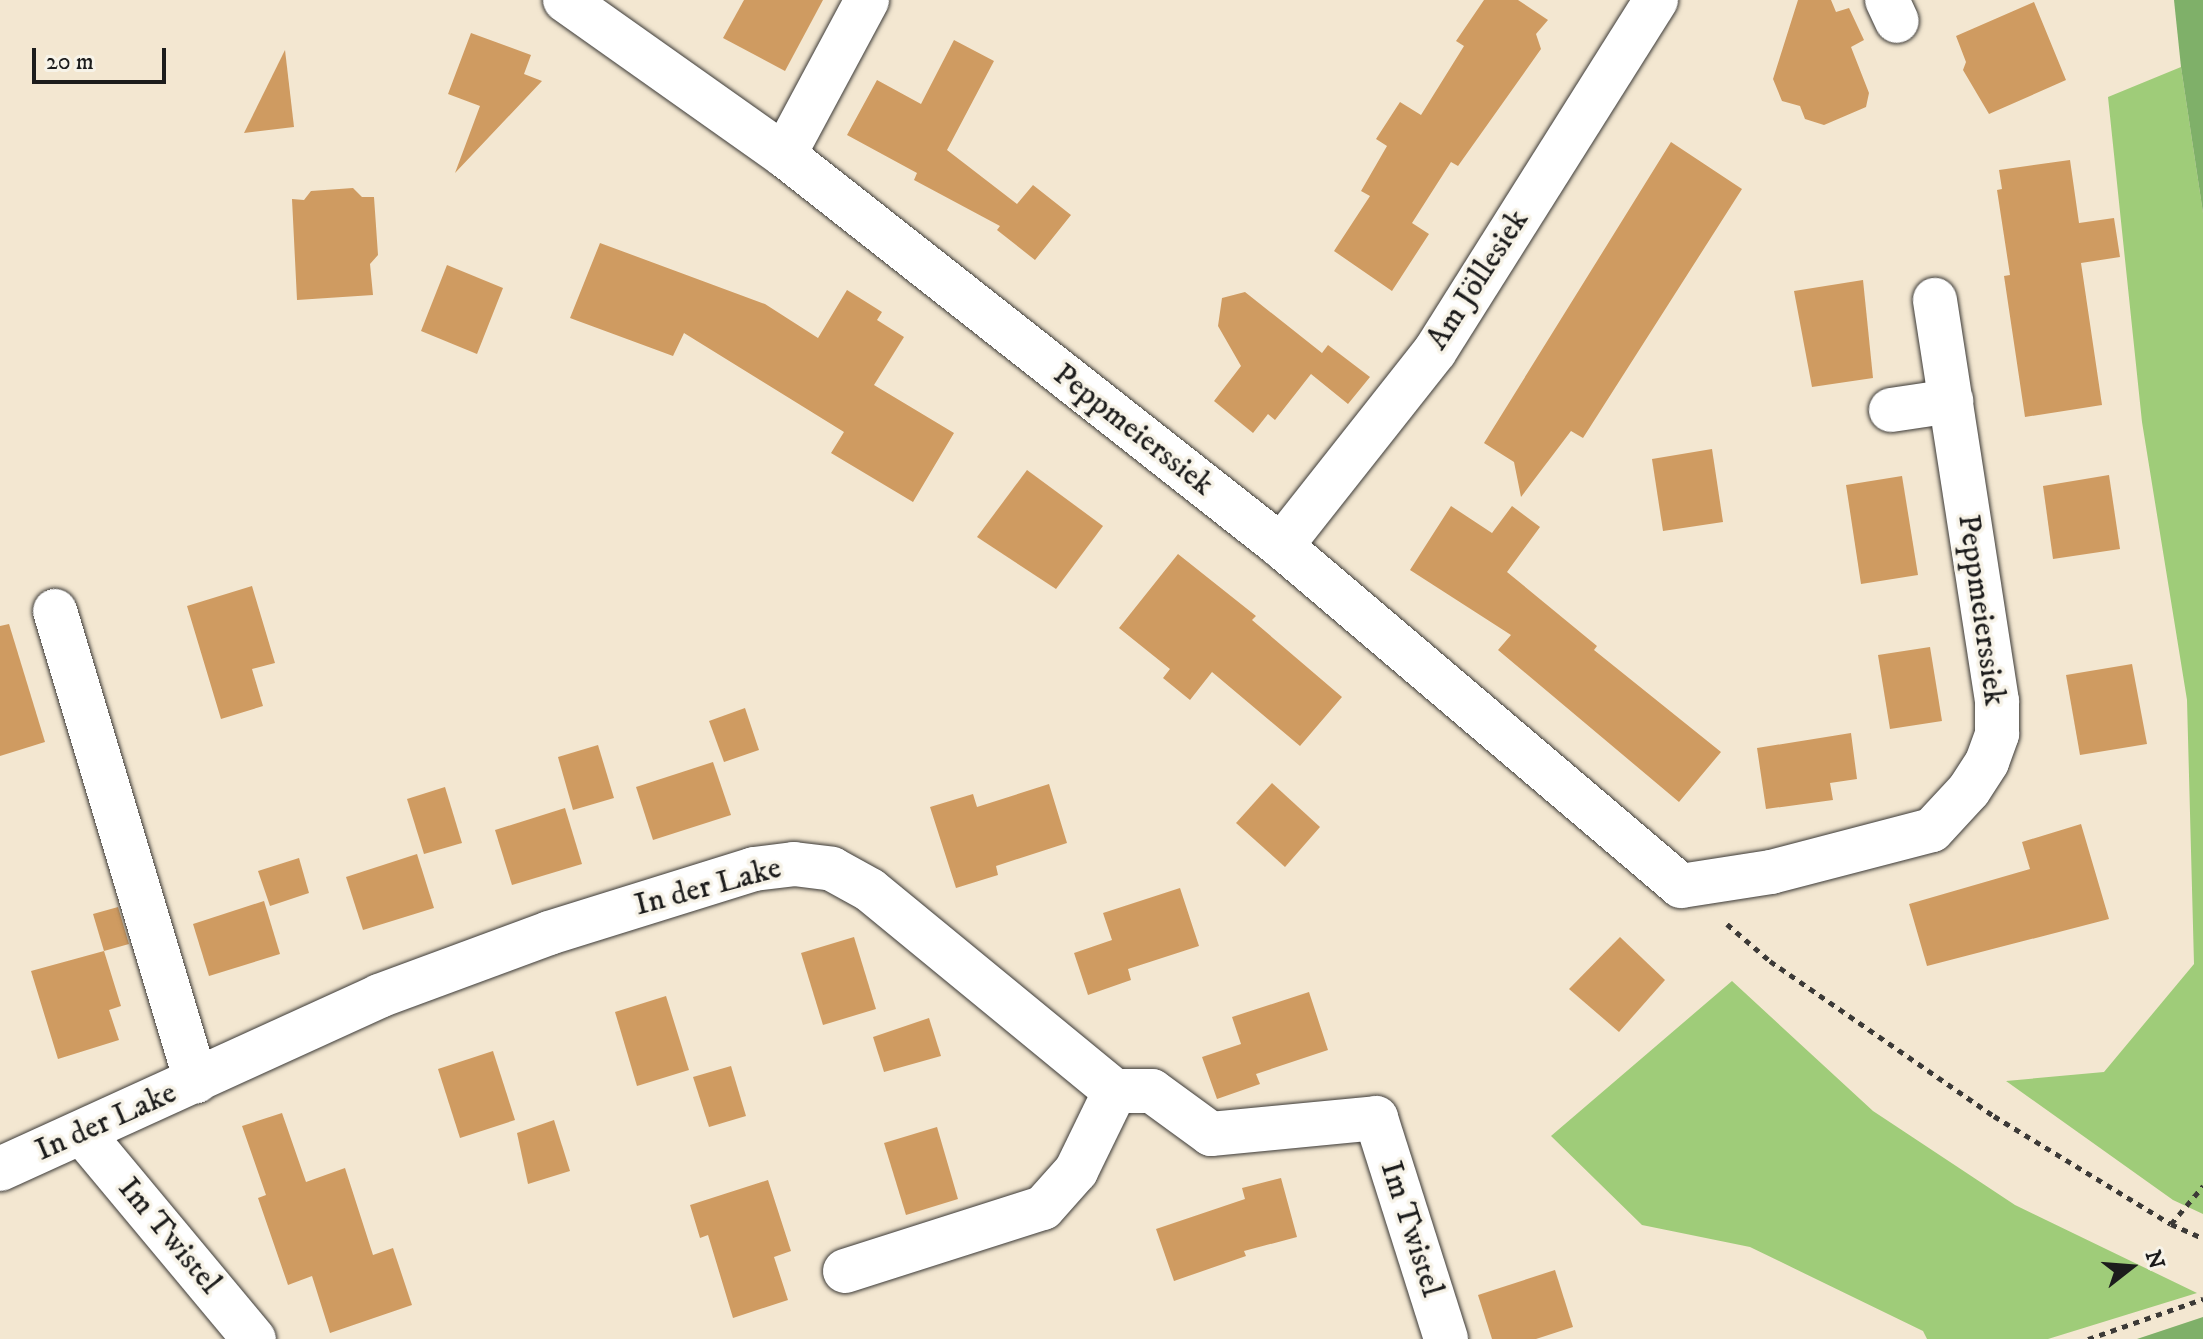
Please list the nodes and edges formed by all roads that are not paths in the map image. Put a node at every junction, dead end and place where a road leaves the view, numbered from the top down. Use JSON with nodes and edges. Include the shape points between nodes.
{"nodes":[{"id":1,"x":565,"y":0,"type":"edge"},
{"id":2,"x":867,"y":0,"type":"edge"},
{"id":3,"x":1656,"y":0,"type":"edge"},
{"id":4,"x":784,"y":155,"type":"junction"},
{"id":5,"x":1935,"y":300,"type":"dead end"},
{"id":6,"x":1951,"y":401,"type":"junction"},
{"id":7,"x":1891,"y":410,"type":"dead end"},
{"id":8,"x":1281,"y":546,"type":"junction"},
{"id":9,"x":55,"y":611,"type":"dead end"},
{"id":10,"x":196,"y":1081,"type":"junction"},
{"id":11,"x":1115,"y":1091,"type":"junction"},
{"id":12,"x":83,"y":1134,"type":"junction"},
{"id":13,"x":0,"y":1169,"type":"edge"},
{"id":14,"x":845,"y":1271,"type":"dead end"},
{"id":15,"x":254,"y":1339,"type":"edge"},
{"id":16,"x":1446,"y":1339,"type":"edge"}],
"edges":[{"from":1,"to":4,"type":"street","name":"Peppmeierssiek"},
{"from":2,"to":4,"type":"street"},
{"from":3,"to":8,"type":"street","name":"Am Jöllesiek","via":[[1435,351]]},
{"from":4,"to":8,"type":"street","name":"Peppmeierssiek"},
{"from":5,"to":6,"type":"street","name":"Peppmeierssiek"},
{"from":6,"to":7,"type":"street"},
{"from":6,"to":8,"type":"street","name":"Peppmeierssiek","via":[[1997,701],[1997,734],[1987,762],[1932,830],[1771,872],[1681,886]]},
{"from":9,"to":10,"type":"street"},
{"from":10,"to":11,"type":"street","name":"In der Lake","via":[[379,996],[549,933],[754,869],[794,864],[832,869],[870,890]]},
{"from":10,"to":12,"type":"street","name":"In der Lake"},
{"from":11,"to":14,"type":"street","via":[[1076,1171],[1043,1208]]},
{"from":11,"to":16,"type":"street","name":"Im Twistel","via":[[1152,1091],[1211,1134],[1376,1118]]},
{"from":12,"to":13,"type":"street","name":"In der Lake"},
{"from":12,"to":15,"type":"street","name":"Im Twistel"}]}
